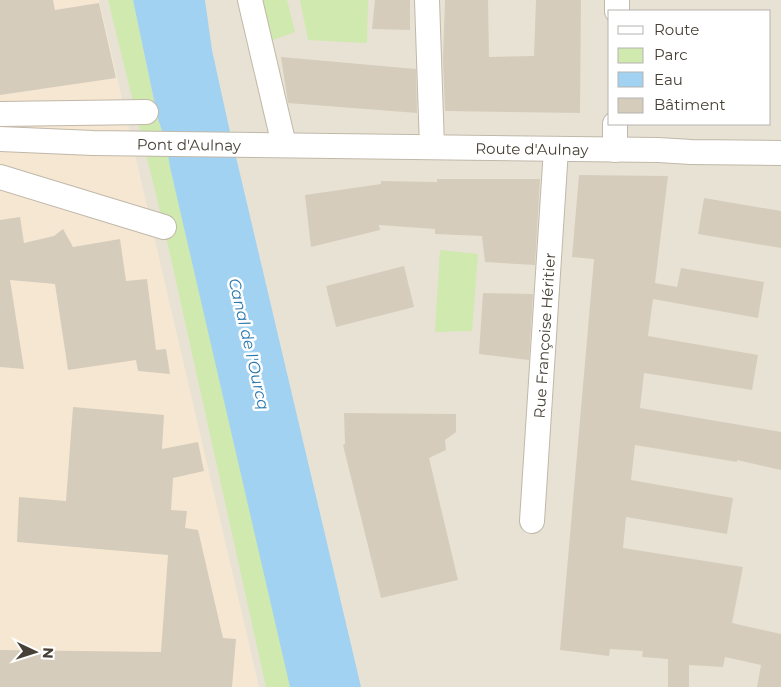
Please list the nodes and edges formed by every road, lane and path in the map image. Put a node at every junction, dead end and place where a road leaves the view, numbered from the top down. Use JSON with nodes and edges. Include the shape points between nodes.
{"nodes":[{"id":1,"x":250,"y":0,"type":"edge"},
{"id":2,"x":427,"y":0,"type":"edge"},
{"id":3,"x":146,"y":112,"type":"dead end"},
{"id":4,"x":0,"y":114,"type":"edge"},
{"id":5,"x":615,"y":125,"type":"edge"},
{"id":6,"x":0,"y":139,"type":"edge"},
{"id":7,"x":284,"y":145,"type":"junction"},
{"id":8,"x":432,"y":147,"type":"junction"},
{"id":9,"x":556,"y":149,"type":"junction"},
{"id":10,"x":615,"y":150,"type":"junction"},
{"id":11,"x":781,"y":153,"type":"edge"},
{"id":12,"x":0,"y":177,"type":"edge"},
{"id":13,"x":164,"y":227,"type":"dead end"},
{"id":14,"x":532,"y":521,"type":"dead end"}],
"edges":[{"from":1,"to":7,"type":"street"},
{"from":2,"to":8,"type":"street"},
{"from":3,"to":4,"type":"street"},
{"from":5,"to":10,"type":"street"},
{"from":6,"to":7,"type":"street","name":"Pont d'Aulnay"},
{"from":7,"to":8,"type":"street","name":"Route d'Aulnay"},
{"from":8,"to":9,"type":"street","name":"Route d'Aulnay"},
{"from":9,"to":10,"type":"street","name":"Route d'Aulnay"},
{"from":9,"to":14,"type":"street","name":"Rue Françoise Héritier"},
{"from":10,"to":11,"type":"street","name":"Route d'Aulnay"},
{"from":12,"to":13,"type":"street"}]}
